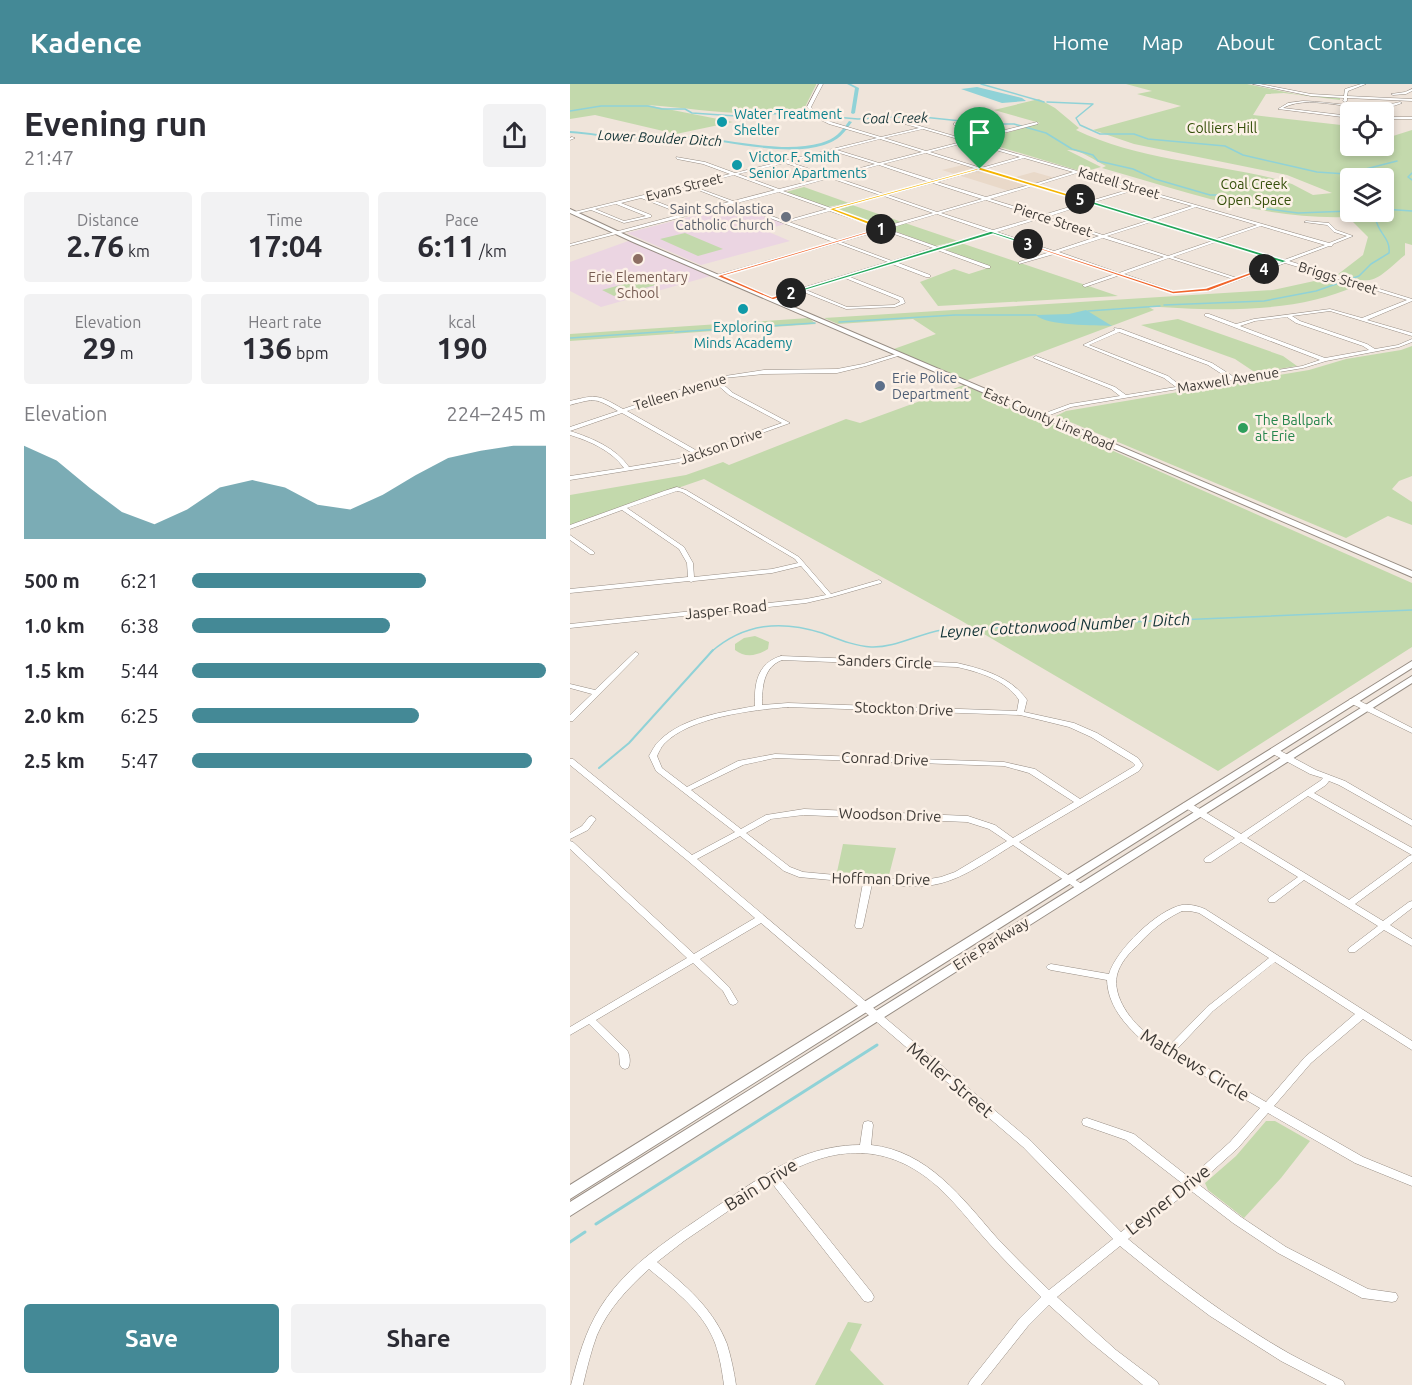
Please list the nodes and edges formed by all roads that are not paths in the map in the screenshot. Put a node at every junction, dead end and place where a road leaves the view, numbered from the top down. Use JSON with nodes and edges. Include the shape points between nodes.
{"nodes":[{"id":1,"x":820,"y":84,"type":"edge"},
{"id":2,"x":1255,"y":84,"type":"edge"},
{"id":3,"x":1364,"y":84,"type":"edge"},
{"id":4,"x":1412,"y":87,"type":"edge"},
{"id":5,"x":1393,"y":94,"type":"dead end"},
{"id":6,"x":1344,"y":97,"type":"junction"},
{"id":7,"x":1286,"y":100,"type":"dead end"},
{"id":8,"x":1412,"y":100,"type":"edge"},
{"id":9,"x":1345,"y":102,"type":"edge"},
{"id":10,"x":1292,"y":103,"type":"junction"},
{"id":11,"x":1400,"y":103,"type":"dead end"},
{"id":12,"x":1394,"y":105,"type":"edge"},
{"id":13,"x":1340,"y":106,"type":"edge"},
{"id":14,"x":1340,"y":116,"type":"edge"},
{"id":15,"x":1394,"y":118,"type":"edge"},
{"id":16,"x":1412,"y":118,"type":"edge"},
{"id":17,"x":906,"y":123,"type":"dead end"},
{"id":18,"x":1037,"y":123,"type":"dead end"},
{"id":19,"x":955,"y":124,"type":"dead end"},
{"id":20,"x":933,"y":126,"type":"dead end"},
{"id":21,"x":926,"y":128,"type":"junction"},
{"id":22,"x":977,"y":130,"type":"junction"},
{"id":23,"x":997,"y":135,"type":"junction"},
{"id":24,"x":954,"y":136,"type":"junction"},
{"id":25,"x":881,"y":139,"type":"junction"},
{"id":26,"x":974,"y":141,"type":"junction"},
{"id":27,"x":834,"y":150,"type":"junction"},
{"id":28,"x":929,"y":153,"type":"junction"},
{"id":29,"x":1025,"y":156,"type":"junction"},
{"id":30,"x":677,"y":158,"type":"dead end"},
{"id":31,"x":786,"y":162,"type":"junction"},
{"id":32,"x":882,"y":165,"type":"junction"},
{"id":33,"x":980,"y":169,"type":"junction"},
{"id":34,"x":1080,"y":172,"type":"junction"},
{"id":35,"x":734,"y":175,"type":"junction"},
{"id":36,"x":1106,"y":176,"type":"dead end"},
{"id":37,"x":833,"y":178,"type":"junction"},
{"id":38,"x":1100,"y":178,"type":"junction"},
{"id":39,"x":932,"y":182,"type":"junction"},
{"id":40,"x":1034,"y":185,"type":"junction"},
{"id":41,"x":689,"y":186,"type":"junction"},
{"id":42,"x":1136,"y":187,"type":"junction"},
{"id":43,"x":781,"y":191,"type":"junction"},
{"id":44,"x":883,"y":195,"type":"junction"},
{"id":45,"x":642,"y":197,"type":"junction"},
{"id":46,"x":986,"y":199,"type":"junction"},
{"id":47,"x":1090,"y":202,"type":"junction"},
{"id":48,"x":617,"y":203,"type":"junction"},
{"id":49,"x":734,"y":203,"type":"junction"},
{"id":50,"x":1203,"y":204,"type":"dead end"},
{"id":51,"x":1196,"y":206,"type":"junction"},
{"id":52,"x":591,"y":209,"type":"junction"},
{"id":53,"x":830,"y":209,"type":"junction"},
{"id":54,"x":572,"y":212,"type":"edge"},
{"id":55,"x":936,"y":213,"type":"junction"},
{"id":56,"x":687,"y":215,"type":"junction"},
{"id":57,"x":649,"y":216,"type":"junction"},
{"id":58,"x":1042,"y":217,"type":"junction"},
{"id":59,"x":1151,"y":221,"type":"junction"},
{"id":60,"x":662,"y":222,"type":"junction"},
{"id":61,"x":784,"y":222,"type":"junction"},
{"id":62,"x":1306,"y":222,"type":"dead end"},
{"id":63,"x":1261,"y":225,"type":"junction"},
{"id":64,"x":883,"y":228,"type":"junction"},
{"id":65,"x":619,"y":232,"type":"junction"},
{"id":66,"x":993,"y":232,"type":"junction"},
{"id":67,"x":1103,"y":236,"type":"junction"},
{"id":68,"x":1215,"y":240,"type":"junction"},
{"id":69,"x":837,"y":242,"type":"junction"},
{"id":70,"x":570,"y":245,"type":"edge"},
{"id":71,"x":1331,"y":245,"type":"junction"},
{"id":72,"x":939,"y":249,"type":"junction"},
{"id":73,"x":1053,"y":252,"type":"junction"},
{"id":74,"x":1168,"y":257,"type":"junction"},
{"id":75,"x":1285,"y":261,"type":"junction"},
{"id":76,"x":893,"y":263,"type":"junction"},
{"id":77,"x":1020,"y":263,"type":"dead end"},
{"id":78,"x":988,"y":267,"type":"dead end"},
{"id":79,"x":1118,"y":274,"type":"junction"},
{"id":80,"x":719,"y":276,"type":"junction"},
{"id":81,"x":928,"y":276,"type":"dead end"},
{"id":82,"x":847,"y":277,"type":"junction"},
{"id":83,"x":1237,"y":279,"type":"junction"},
{"id":84,"x":1085,"y":286,"type":"dead end"},
{"id":85,"x":802,"y":290,"type":"junction"},
{"id":86,"x":771,"y":299,"type":"junction"},
{"id":87,"x":1412,"y":300,"type":"edge"},
{"id":88,"x":1207,"y":315,"type":"dead end"},
{"id":89,"x":1288,"y":316,"type":"junction"},
{"id":90,"x":1364,"y":319,"type":"junction"},
{"id":91,"x":1234,"y":326,"type":"junction"},
{"id":92,"x":1412,"y":335,"type":"edge"},
{"id":93,"x":1412,"y":340,"type":"edge"},
{"id":94,"x":1374,"y":351,"type":"junction"},
{"id":95,"x":899,"y":354,"type":"junction"},
{"id":96,"x":1036,"y":357,"type":"dead end"},
{"id":97,"x":1325,"y":360,"type":"junction"},
{"id":98,"x":714,"y":379,"type":"junction"},
{"id":99,"x":1233,"y":379,"type":"junction"},
{"id":100,"x":1181,"y":388,"type":"junction"},
{"id":101,"x":1125,"y":397,"type":"junction"},
{"id":102,"x":570,"y":403,"type":"edge"},
{"id":103,"x":621,"y":410,"type":"junction"},
{"id":104,"x":1042,"y":416,"type":"junction"},
{"id":105,"x":570,"y":431,"type":"edge"},
{"id":106,"x":699,"y":454,"type":"junction"},
{"id":107,"x":628,"y":469,"type":"junction"},
{"id":108,"x":570,"y":478,"type":"edge"},
{"id":109,"x":623,"y":508,"type":"junction"},
{"id":110,"x":570,"y":527,"type":"edge"},
{"id":111,"x":570,"y":537,"type":"edge"},
{"id":112,"x":592,"y":554,"type":"dead end"},
{"id":113,"x":803,"y":564,"type":"junction"},
{"id":114,"x":1412,"y":575,"type":"edge"},
{"id":115,"x":691,"y":580,"type":"junction"},
{"id":116,"x":879,"y":582,"type":"dead end"},
{"id":117,"x":570,"y":591,"type":"edge"},
{"id":118,"x":830,"y":597,"type":"junction"},
{"id":119,"x":570,"y":626,"type":"edge"},
{"id":120,"x":636,"y":654,"type":"dead end"},
{"id":121,"x":1412,"y":664,"type":"edge"},
{"id":122,"x":1412,"y":679,"type":"edge"},
{"id":123,"x":570,"y":686,"type":"edge"},
{"id":124,"x":597,"y":693,"type":"junction"},
{"id":125,"x":1353,"y":701,"type":"junction"},
{"id":126,"x":758,"y":706,"type":"junction"},
{"id":127,"x":1367,"y":708,"type":"junction"},
{"id":128,"x":1020,"y":713,"type":"junction"},
{"id":129,"x":570,"y":719,"type":"edge"},
{"id":130,"x":1412,"y":731,"type":"edge"},
{"id":131,"x":662,"y":741,"type":"joint"},
{"id":132,"x":1274,"y":751,"type":"junction"},
{"id":133,"x":1287,"y":758,"type":"junction"},
{"id":134,"x":570,"y":761,"type":"edge"},
{"id":135,"x":1139,"y":765,"type":"joint"},
{"id":136,"x":1328,"y":777,"type":"junction"},
{"id":137,"x":686,"y":790,"type":"junction"},
{"id":138,"x":1308,"y":793,"type":"junction"},
{"id":139,"x":1080,"y":802,"type":"junction"},
{"id":140,"x":1187,"y":805,"type":"junction"},
{"id":141,"x":1199,"y":812,"type":"junction"},
{"id":142,"x":592,"y":819,"type":"dead end"},
{"id":143,"x":1412,"y":823,"type":"edge"},
{"id":144,"x":739,"y":833,"type":"junction"},
{"id":145,"x":570,"y":836,"type":"edge"},
{"id":146,"x":1242,"y":838,"type":"junction"},
{"id":147,"x":1014,"y":842,"type":"junction"},
{"id":148,"x":570,"y":844,"type":"edge"},
{"id":149,"x":1412,"y":852,"type":"edge"},
{"id":150,"x":1412,"y":858,"type":"edge"},
{"id":151,"x":691,"y":860,"type":"junction"},
{"id":152,"x":1208,"y":860,"type":"dead end"},
{"id":153,"x":1304,"y":876,"type":"junction"},
{"id":154,"x":868,"y":881,"type":"junction"},
{"id":155,"x":1074,"y":883,"type":"junction"},
{"id":156,"x":1272,"y":900,"type":"dead end"},
{"id":157,"x":1350,"y":904,"type":"junction"},
{"id":158,"x":1412,"y":904,"type":"edge"},
{"id":159,"x":761,"y":919,"type":"junction"},
{"id":160,"x":859,"y":926,"type":"dead end"},
{"id":161,"x":1384,"y":926,"type":"junction"},
{"id":162,"x":1412,"y":943,"type":"edge"},
{"id":163,"x":1352,"y":950,"type":"dead end"},
{"id":164,"x":693,"y":958,"type":"junction"},
{"id":165,"x":1275,"y":958,"type":"junction"},
{"id":166,"x":1051,"y":967,"type":"dead end"},
{"id":167,"x":1112,"y":978,"type":"junction"},
{"id":168,"x":733,"y":1002,"type":"dead end"},
{"id":169,"x":869,"y":1012,"type":"junction"},
{"id":170,"x":1362,"y":1014,"type":"junction"},
{"id":171,"x":590,"y":1020,"type":"junction"},
{"id":172,"x":570,"y":1031,"type":"edge"},
{"id":173,"x":1412,"y":1046,"type":"edge"},
{"id":174,"x":1170,"y":1052,"type":"junction"},
{"id":175,"x":625,"y":1065,"type":"dead end"},
{"id":176,"x":1266,"y":1108,"type":"junction"},
{"id":177,"x":1087,"y":1122,"type":"dead end"},
{"id":178,"x":868,"y":1125,"type":"dead end"},
{"id":179,"x":865,"y":1148,"type":"junction"},
{"id":180,"x":772,"y":1176,"type":"junction"},
{"id":181,"x":1412,"y":1182,"type":"edge"},
{"id":182,"x":1191,"y":1184,"type":"junction"},
{"id":183,"x":570,"y":1193,"type":"edge"},
{"id":184,"x":570,"y":1210,"type":"edge"},
{"id":185,"x":1120,"y":1239,"type":"junction"},
{"id":186,"x":649,"y":1262,"type":"junction"},
{"id":187,"x":868,"y":1297,"type":"dead end"},
{"id":188,"x":1049,"y":1297,"type":"junction"},
{"id":189,"x":1392,"y":1297,"type":"dead end"},
{"id":190,"x":577,"y":1385,"type":"edge"},
{"id":191,"x":730,"y":1385,"type":"edge"},
{"id":192,"x":974,"y":1385,"type":"edge"},
{"id":193,"x":1153,"y":1385,"type":"edge"},
{"id":194,"x":1339,"y":1385,"type":"edge"}],
"edges":[{"from":1,"to":25,"type":"street","name":"Briggs Street","via":[[810,103],[812,112]]},
{"from":2,"to":6,"type":"street"},
{"from":3,"to":6,"type":"street","via":[[1350,88]]},
{"from":4,"to":5,"type":"street","via":[[1406,93]]},
{"from":6,"to":8,"type":"street"},
{"from":6,"to":9,"type":"street"},
{"from":7,"to":10,"type":"street"},
{"from":10,"to":13,"type":"street"},
{"from":10,"to":14,"type":"street","via":[[1280,109]]},
{"from":11,"to":12,"type":"street"},
{"from":15,"to":16,"type":"street"},
{"from":17,"to":21,"type":"street","name":"Kattell Street"},
{"from":18,"to":23,"type":"street"},
{"from":19,"to":22,"type":"street"},
{"from":20,"to":21,"type":"street","name":"Evans Street"},
{"from":21,"to":24,"type":"street","name":"Kattell Street"},
{"from":21,"to":25,"type":"street","name":"Evans Street"},
{"from":22,"to":23,"type":"street"},
{"from":22,"to":24,"type":"street"},
{"from":23,"to":26,"type":"street"},
{"from":24,"to":26,"type":"street","name":"Kattell Street"},
{"from":25,"to":27,"type":"street","name":"Evans Street"},
{"from":25,"to":28,"type":"street","name":"Briggs Street"},
{"from":26,"to":28,"type":"street"},
{"from":26,"to":29,"type":"street","name":"Kattell Street"},
{"from":27,"to":31,"type":"street","name":"Evans Street"},
{"from":27,"to":32,"type":"street","name":"Pierce Street"},
{"from":28,"to":32,"type":"street"},
{"from":28,"to":33,"type":"street","name":"Briggs Street"},
{"from":29,"to":33,"type":"street"},
{"from":29,"to":34,"type":"street","name":"Kattell Street"},
{"from":30,"to":35,"type":"street","via":[[704,162]]},
{"from":31,"to":35,"type":"street","name":"Evans Street"},
{"from":31,"to":37,"type":"street"},
{"from":32,"to":37,"type":"street"},
{"from":32,"to":39,"type":"street","name":"Pierce Street"},
{"from":33,"to":39,"type":"street"},
{"from":33,"to":40,"type":"street","name":"Briggs Street"},
{"from":34,"to":38,"type":"street","name":"Kattell Street"},
{"from":34,"to":40,"type":"street"},
{"from":35,"to":41,"type":"street","name":"Evans Street"},
{"from":35,"to":43,"type":"street"},
{"from":36,"to":38,"type":"street"},
{"from":37,"to":43,"type":"street"},
{"from":37,"to":44,"type":"street"},
{"from":38,"to":42,"type":"street","name":"Kattell Street"},
{"from":39,"to":44,"type":"street"},
{"from":39,"to":46,"type":"street","name":"Pierce Street"},
{"from":40,"to":46,"type":"street"},
{"from":40,"to":47,"type":"street","name":"Briggs Street"},
{"from":41,"to":45,"type":"street","name":"Evans Street"},
{"from":41,"to":49,"type":"street"},
{"from":42,"to":47,"type":"street"},
{"from":42,"to":51,"type":"street","name":"Kattell Street"},
{"from":43,"to":49,"type":"street"},
{"from":43,"to":53,"type":"street"},
{"from":44,"to":53,"type":"street"},
{"from":44,"to":55,"type":"street"},
{"from":45,"to":48,"type":"street","name":"Evans Street"},
{"from":45,"to":56,"type":"street"},
{"from":46,"to":55,"type":"street"},
{"from":46,"to":58,"type":"street","name":"Pierce Street"},
{"from":47,"to":58,"type":"street"},
{"from":47,"to":59,"type":"street","name":"Briggs Street"},
{"from":48,"to":52,"type":"street","name":"Evans Street"},
{"from":48,"to":57,"type":"street"},
{"from":49,"to":56,"type":"street"},
{"from":49,"to":61,"type":"street"},
{"from":50,"to":51,"type":"street"},
{"from":51,"to":59,"type":"street"},
{"from":51,"to":63,"type":"street","name":"Kattell Street"},
{"from":52,"to":54,"type":"street","name":"Evans Street"},
{"from":52,"to":57,"type":"street","via":[[624,222]]},
{"from":53,"to":61,"type":"street"},
{"from":53,"to":64,"type":"street"},
{"from":54,"to":65,"type":"main road","name":"East County Line Road"},
{"from":55,"to":64,"type":"street"},
{"from":55,"to":66,"type":"street"},
{"from":56,"to":60,"type":"street"},
{"from":57,"to":60,"type":"street"},
{"from":58,"to":66,"type":"street"},
{"from":58,"to":67,"type":"street","name":"Pierce Street"},
{"from":59,"to":67,"type":"street"},
{"from":59,"to":68,"type":"street","name":"Briggs Street"},
{"from":60,"to":65,"type":"street"},
{"from":61,"to":69,"type":"street"},
{"from":62,"to":71,"type":"street","via":[[1328,224],[1350,238]]},
{"from":63,"to":68,"type":"street"},
{"from":63,"to":71,"type":"street","name":"Kattell Street"},
{"from":64,"to":69,"type":"street"},
{"from":64,"to":72,"type":"street"},
{"from":65,"to":70,"type":"street"},
{"from":65,"to":80,"type":"main road","name":"East County Line Road"},
{"from":66,"to":72,"type":"street"},
{"from":66,"to":73,"type":"street"},
{"from":67,"to":73,"type":"street"},
{"from":67,"to":74,"type":"street","name":"Pierce Street"},
{"from":68,"to":74,"type":"street"},
{"from":68,"to":75,"type":"street","name":"Briggs Street"},
{"from":69,"to":76,"type":"street"},
{"from":69,"to":80,"type":"street"},
{"from":71,"to":75,"type":"street"},
{"from":72,"to":76,"type":"street"},
{"from":72,"to":78,"type":"street"},
{"from":73,"to":77,"type":"street"},
{"from":73,"to":79,"type":"street"},
{"from":74,"to":79,"type":"street"},
{"from":74,"to":83,"type":"street","name":"Pierce Street"},
{"from":75,"to":83,"type":"street"},
{"from":75,"to":87,"type":"street","name":"Briggs Street"},
{"from":76,"to":81,"type":"street"},
{"from":76,"to":82,"type":"street"},
{"from":79,"to":83,"type":"street","via":[[1169,291],[1189,292]]},
{"from":79,"to":84,"type":"street"},
{"from":80,"to":86,"type":"main road","name":"East County Line Road"},
{"from":82,"to":85,"type":"street"},
{"from":82,"to":85,"type":"street","via":[[903,303],[846,308]]},
{"from":85,"to":86,"type":"street"},
{"from":86,"to":95,"type":"main road","name":"East County Line Road"},
{"from":87,"to":90,"type":"street"},
{"from":88,"to":91,"type":"street"},
{"from":89,"to":90,"type":"street","via":[[1330,310]]},
{"from":89,"to":91,"type":"street"},
{"from":89,"to":94,"type":"street"},
{"from":90,"to":92,"type":"street"},
{"from":91,"to":97,"type":"street"},
{"from":93,"to":94,"type":"street","name":"Maxwell Avenue"},
{"from":94,"to":97,"type":"street","name":"Maxwell Avenue"},
{"from":95,"to":98,"type":"street","name":"Telleen Avenue","via":[[837,370],[764,372]]},
{"from":95,"to":104,"type":"main road","name":"East County Line Road"},
{"from":96,"to":101,"type":"street","via":[[1113,388]]},
{"from":97,"to":99,"type":"street","name":"Maxwell Avenue","via":[[1303,368]]},
{"from":98,"to":103,"type":"street","name":"Telleen Avenue"},
{"from":98,"to":106,"type":"street","name":"Jackson Drive","via":[[731,394],[787,423]]},
{"from":99,"to":100,"type":"street","name":"Maxwell Avenue"},
{"from":99,"to":100,"type":"street","via":[[1210,364],[1116,329],[1085,345],[1166,377]]},
{"from":100,"to":101,"type":"street","name":"Maxwell Avenue"},
{"from":101,"to":104,"type":"street","name":"Maxwell Avenue","via":[[1070,406]]},
{"from":102,"to":103,"type":"street","via":[[595,398]]},
{"from":103,"to":105,"type":"street","name":"Telleen Avenue"},
{"from":103,"to":106,"type":"street"},
{"from":104,"to":114,"type":"main road","name":"East County Line Road"},
{"from":105,"to":107,"type":"street","via":[[618,458]]},
{"from":106,"to":107,"type":"street","name":"Jackson Drive"},
{"from":107,"to":108,"type":"street","name":"Jackson Drive"},
{"from":109,"to":110,"type":"street"},
{"from":109,"to":113,"type":"street","via":[[666,492],[684,491]]},
{"from":109,"to":115,"type":"street","via":[[682,548],[690,563]]},
{"from":111,"to":112,"type":"street"},
{"from":113,"to":115,"type":"street","via":[[772,572]]},
{"from":113,"to":118,"type":"street"},
{"from":115,"to":117,"type":"street"},
{"from":116,"to":118,"type":"street","name":"Jasper Road"},
{"from":118,"to":119,"type":"street","name":"Jasper Road"},
{"from":120,"to":124,"type":"street"},
{"from":121,"to":125,"type":"main road","name":"Erie Parkway"},
{"from":122,"to":127,"type":"main road","name":"Erie Parkway"},
{"from":123,"to":124,"type":"street"},
{"from":124,"to":129,"type":"street"},
{"from":125,"to":127,"type":"street"},
{"from":125,"to":132,"type":"main road","name":"Erie Parkway"},
{"from":126,"to":128,"type":"street","name":"Stockton Drive"},
{"from":126,"to":128,"type":"street","name":"Sanders Circle","via":[[766,666],[781,658],[971,668],[1016,690],[1023,700]]},
{"from":126,"to":131,"type":"street","name":"Stockton Drive","via":[[710,717]]},
{"from":127,"to":130,"type":"street"},
{"from":127,"to":133,"type":"main road","name":"Erie Parkway"},
{"from":128,"to":135,"type":"street","name":"Stockton Drive","via":[[1088,732]]},
{"from":131,"to":137,"type":"street","name":"Hoffman Drive","via":[[655,748],[656,765]]},
{"from":132,"to":133,"type":"street"},
{"from":132,"to":140,"type":"main road","name":"Erie Parkway"},
{"from":133,"to":136,"type":"street"},
{"from":133,"to":141,"type":"main road","name":"Erie Parkway"},
{"from":134,"to":151,"type":"street","name":"Meller Street"},
{"from":135,"to":139,"type":"street","name":"Hoffman Drive"},
{"from":136,"to":138,"type":"street"},
{"from":136,"to":143,"type":"street"},
{"from":137,"to":139,"type":"street","name":"Conrad Drive","via":[[741,763],[786,756],[1004,764],[1032,771]]},
{"from":137,"to":144,"type":"street","name":"Hoffman Drive"},
{"from":138,"to":146,"type":"street"},
{"from":138,"to":149,"type":"street"},
{"from":139,"to":147,"type":"street","name":"Hoffman Drive"},
{"from":140,"to":141,"type":"street"},
{"from":140,"to":155,"type":"main road","name":"Erie Parkway"},
{"from":141,"to":146,"type":"street"},
{"from":141,"to":155,"type":"main road","name":"Erie Parkway"},
{"from":142,"to":145,"type":"street"},
{"from":144,"to":147,"type":"street","name":"Woodson Drive","via":[[769,817],[814,812],[968,819],[992,827]]},
{"from":144,"to":151,"type":"street","name":"Woodson Drive"},
{"from":144,"to":154,"type":"street","name":"Hoffman Drive","via":[[787,869],[819,878]]},
{"from":146,"to":152,"type":"street"},
{"from":146,"to":153,"type":"street"},
{"from":147,"to":154,"type":"street","name":"Hoffman Drive","via":[[942,880]]},
{"from":147,"to":155,"type":"street","name":"Woodson Drive"},
{"from":148,"to":164,"type":"street"},
{"from":150,"to":157,"type":"street"},
{"from":151,"to":159,"type":"street","name":"Meller Street"},
{"from":153,"to":156,"type":"street"},
{"from":153,"to":157,"type":"street"},
{"from":154,"to":160,"type":"street"},
{"from":155,"to":169,"type":"main road","name":"Erie Parkway"},
{"from":157,"to":161,"type":"street"},
{"from":158,"to":161,"type":"street"},
{"from":159,"to":164,"type":"street"},
{"from":159,"to":169,"type":"street","name":"Meller Street"},
{"from":161,"to":162,"type":"street"},
{"from":161,"to":163,"type":"street"},
{"from":164,"to":168,"type":"street","via":[[726,989]]},
{"from":164,"to":171,"type":"street"},
{"from":165,"to":167,"type":"street","via":[[1202,910],[1190,907],[1178,909],[1134,940]]},
{"from":165,"to":170,"type":"street"},
{"from":165,"to":174,"type":"street","via":[[1210,1009]]},
{"from":166,"to":167,"type":"street"},
{"from":167,"to":174,"type":"street","name":"Mathews Circle","via":[[1121,1010],[1131,1025]]},
{"from":169,"to":183,"type":"main road","name":"Erie Parkway"},
{"from":169,"to":184,"type":"main road","name":"Erie Parkway"},
{"from":169,"to":185,"type":"street","name":"Meller Street","via":[[1027,1144]]},
{"from":170,"to":173,"type":"street"},
{"from":170,"to":176,"type":"street","name":"Leyner Drive","via":[[1308,1060]]},
{"from":171,"to":172,"type":"street"},
{"from":171,"to":175,"type":"street","via":[[624,1053]]},
{"from":174,"to":176,"type":"street","name":"Mathews Circle"},
{"from":176,"to":181,"type":"street","name":"Mathews Circle","via":[[1359,1160]]},
{"from":176,"to":182,"type":"street","name":"Leyner Drive","via":[[1234,1146]]},
{"from":177,"to":182,"type":"street","via":[[1130,1137]]},
{"from":178,"to":179,"type":"street"},
{"from":179,"to":180,"type":"street","name":"Bain Drive","via":[[810,1156]]},
{"from":179,"to":188,"type":"street","name":"Bain Drive","via":[[907,1161],[933,1177]]},
{"from":180,"to":186,"type":"street","name":"Bain Drive"},
{"from":180,"to":187,"type":"street"},
{"from":182,"to":185,"type":"street","name":"Leyner Drive"},
{"from":182,"to":189,"type":"street","via":[[1282,1250],[1366,1294]]},
{"from":185,"to":188,"type":"street","name":"Leyner Drive"},
{"from":185,"to":194,"type":"street","name":"Meller Street","via":[[1214,1312],[1285,1357]]},
{"from":186,"to":190,"type":"street","name":"Bain Drive","via":[[602,1315]]},
{"from":186,"to":191,"type":"street","via":[[704,1311],[721,1341]]},
{"from":188,"to":192,"type":"street","name":"Leyner Drive"},
{"from":188,"to":193,"type":"street","name":"Bain Drive","via":[[1114,1358]]}]}
